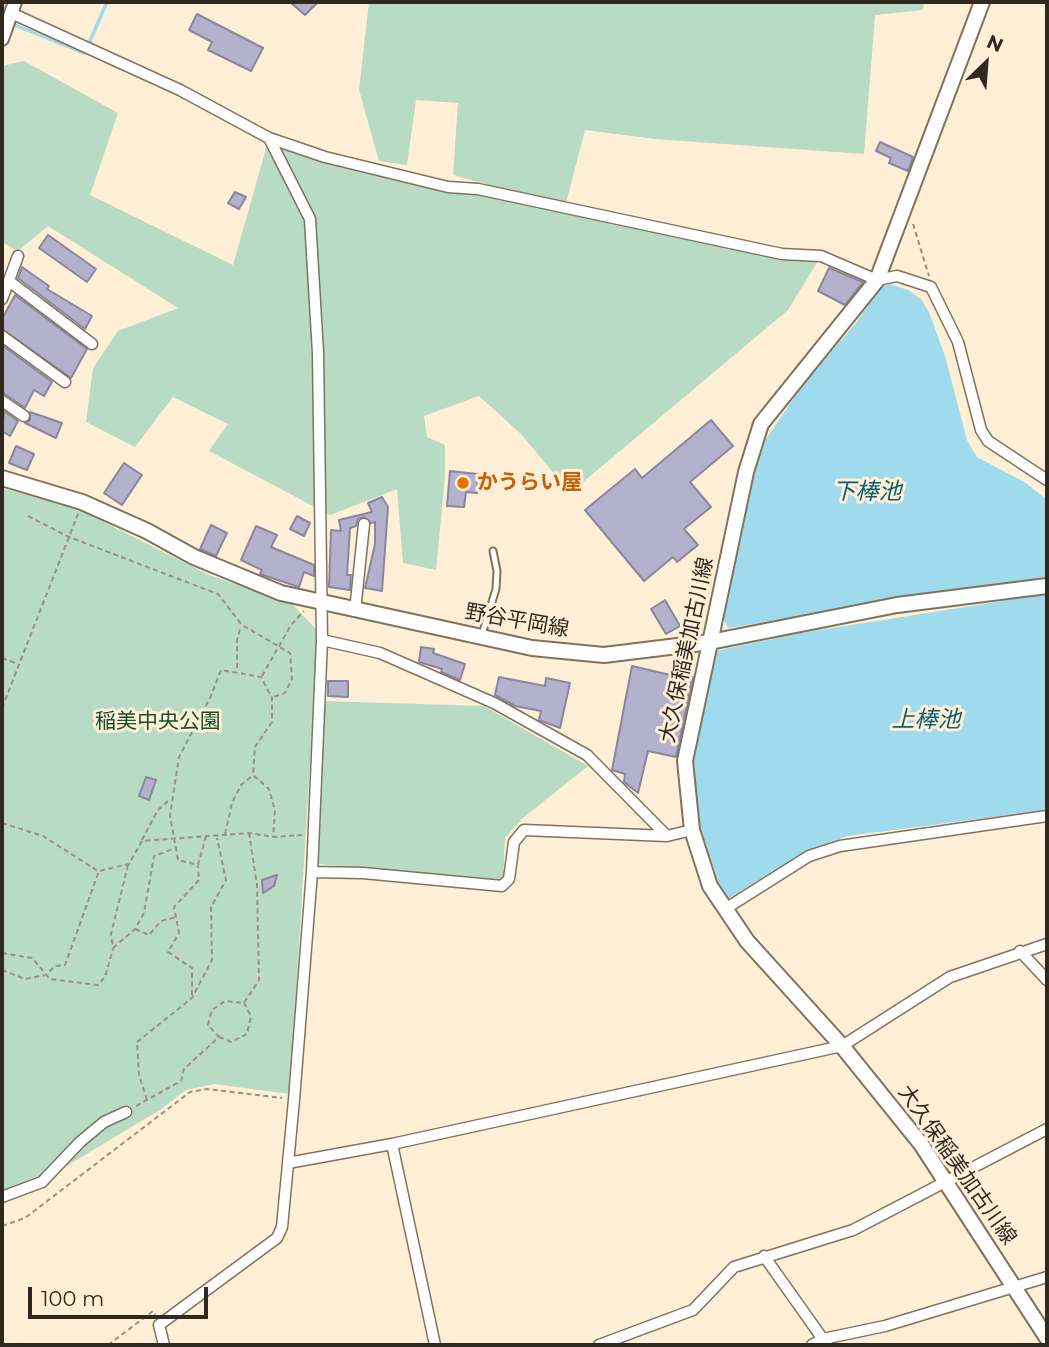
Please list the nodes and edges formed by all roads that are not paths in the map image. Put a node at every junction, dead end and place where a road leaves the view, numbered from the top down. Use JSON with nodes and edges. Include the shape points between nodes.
{"nodes":[{"id":1,"x":982,"y":2,"type":"edge"},
{"id":2,"x":9,"y":6,"type":"edge"},
{"id":3,"x":2,"y":39,"type":"edge"},
{"id":4,"x":269,"y":138,"type":"junction"},
{"id":5,"x":18,"y":256,"type":"dead end"},
{"id":6,"x":877,"y":280,"type":"junction"},
{"id":7,"x":9,"y":281,"type":"junction"},
{"id":8,"x":2,"y":299,"type":"edge"},
{"id":9,"x":2,"y":337,"type":"edge"},
{"id":10,"x":92,"y":344,"type":"dead end"},
{"id":11,"x":65,"y":382,"type":"dead end"},
{"id":12,"x":2,"y":401,"type":"edge"},
{"id":13,"x":24,"y":415,"type":"dead end"},
{"id":14,"x":2,"y":478,"type":"edge"},
{"id":15,"x":1047,"y":480,"type":"edge"},
{"id":16,"x":364,"y":524,"type":"dead end"},
{"id":17,"x":493,"y":551,"type":"dead end"},
{"id":18,"x":1047,"y":586,"type":"edge"},
{"id":19,"x":314,"y":605,"type":"junction"},
{"id":20,"x":355,"y":611,"type":"junction"},
{"id":21,"x":481,"y":637,"type":"junction"},
{"id":22,"x":322,"y":640,"type":"junction"},
{"id":23,"x":710,"y":642,"type":"junction"},
{"id":24,"x":1047,"y":816,"type":"edge"},
{"id":25,"x":692,"y":830,"type":"junction"},
{"id":26,"x":667,"y":836,"type":"junction"},
{"id":27,"x":312,"y":872,"type":"junction"},
{"id":28,"x":725,"y":909,"type":"junction"},
{"id":29,"x":1047,"y":944,"type":"edge"},
{"id":30,"x":1020,"y":951,"type":"junction"},
{"id":31,"x":1047,"y":980,"type":"edge"},
{"id":32,"x":842,"y":1046,"type":"junction"},
{"id":33,"x":126,"y":1112,"type":"road end"},
{"id":34,"x":1047,"y":1129,"type":"edge"},
{"id":35,"x":392,"y":1144,"type":"junction"},
{"id":36,"x":288,"y":1163,"type":"junction"},
{"id":37,"x":946,"y":1182,"type":"junction"},
{"id":38,"x":2,"y":1196,"type":"edge"},
{"id":39,"x":764,"y":1256,"type":"junction"},
{"id":40,"x":1047,"y":1277,"type":"edge"},
{"id":41,"x":1016,"y":1286,"type":"junction"},
{"id":42,"x":1047,"y":1338,"type":"edge"},
{"id":43,"x":825,"y":1342,"type":"edge"},
{"id":44,"x":612,"y":1343,"type":"edge"},
{"id":45,"x":164,"y":1345,"type":"edge"},
{"id":46,"x":435,"y":1345,"type":"edge"},
{"id":47,"x":599,"y":1345,"type":"edge"},
{"id":48,"x":812,"y":1345,"type":"edge"}],
"edges":[{"from":1,"to":6,"type":"main road","name":"大久保稲美加古川線"},
{"from":2,"to":3,"type":"street"},
{"from":2,"to":4,"type":"street"},
{"from":4,"to":6,"type":"street","via":[[325,157],[448,187],[478,189],[782,254],[821,256]]},
{"from":4,"to":19,"type":"street","via":[[310,219],[318,353]]},
{"from":5,"to":7,"type":"street"},
{"from":6,"to":15,"type":"street","via":[[897,276],[931,287],[957,342],[981,430],[988,441]]},
{"from":6,"to":23,"type":"main road","name":"大久保稲美加古川線","via":[[761,424],[746,472]]},
{"from":7,"to":8,"type":"street"},
{"from":7,"to":10,"type":"street"},
{"from":9,"to":11,"type":"street"},
{"from":12,"to":13,"type":"street"},
{"from":14,"to":19,"type":"main road","name":"野谷平岡線","via":[[82,502],[194,557]]},
{"from":16,"to":20,"type":"street"},
{"from":17,"to":21,"type":"lane","via":[[496,589]]},
{"from":18,"to":23,"type":"main road","name":"野谷平岡線","via":[[897,605]]},
{"from":19,"to":20,"type":"main road","name":"野谷平岡線"},
{"from":19,"to":22,"type":"street"},
{"from":20,"to":21,"type":"main road","name":"野谷平岡線"},
{"from":21,"to":23,"type":"main road","name":"野谷平岡線","via":[[604,655]]},
{"from":22,"to":26,"type":"street","via":[[380,653],[494,703],[587,755]]},
{"from":22,"to":27,"type":"street"},
{"from":23,"to":25,"type":"main road","name":"大久保稲美加古川線","via":[[685,761]]},
{"from":24,"to":28,"type":"street","via":[[840,845],[808,856]]},
{"from":25,"to":26,"type":"street"},
{"from":25,"to":28,"type":"main road","name":"大久保稲美加古川線","via":[[710,886]]},
{"from":26,"to":27,"type":"street","via":[[524,830],[513,842],[509,879],[502,886]]},
{"from":27,"to":36,"type":"street"},
{"from":28,"to":32,"type":"main road","name":"大久保稲美加古川線","via":[[747,941]]},
{"from":29,"to":30,"type":"street"},
{"from":30,"to":31,"type":"street"},
{"from":30,"to":32,"type":"street","via":[[950,977]]},
{"from":32,"to":35,"type":"street"},
{"from":32,"to":37,"type":"main road","name":"大久保稲美加古川線","via":[[922,1144]]},
{"from":33,"to":38,"type":"street","via":[[104,1122],[80,1142],[43,1182]]},
{"from":34,"to":37,"type":"street"},
{"from":35,"to":36,"type":"street"},
{"from":35,"to":46,"type":"street"},
{"from":36,"to":45,"type":"street","via":[[277,1238],[159,1325]]},
{"from":37,"to":39,"type":"street","via":[[853,1230]]},
{"from":37,"to":41,"type":"main road","name":"大久保稲美加古川線"},
{"from":39,"to":43,"type":"street"},
{"from":39,"to":44,"type":"street","via":[[734,1267],[693,1310]]},
{"from":40,"to":41,"type":"street"},
{"from":41,"to":42,"type":"main road","name":"大久保稲美加古川線"},
{"from":41,"to":43,"type":"street"},
{"from":43,"to":48,"type":"street"},
{"from":44,"to":47,"type":"street"}]}
